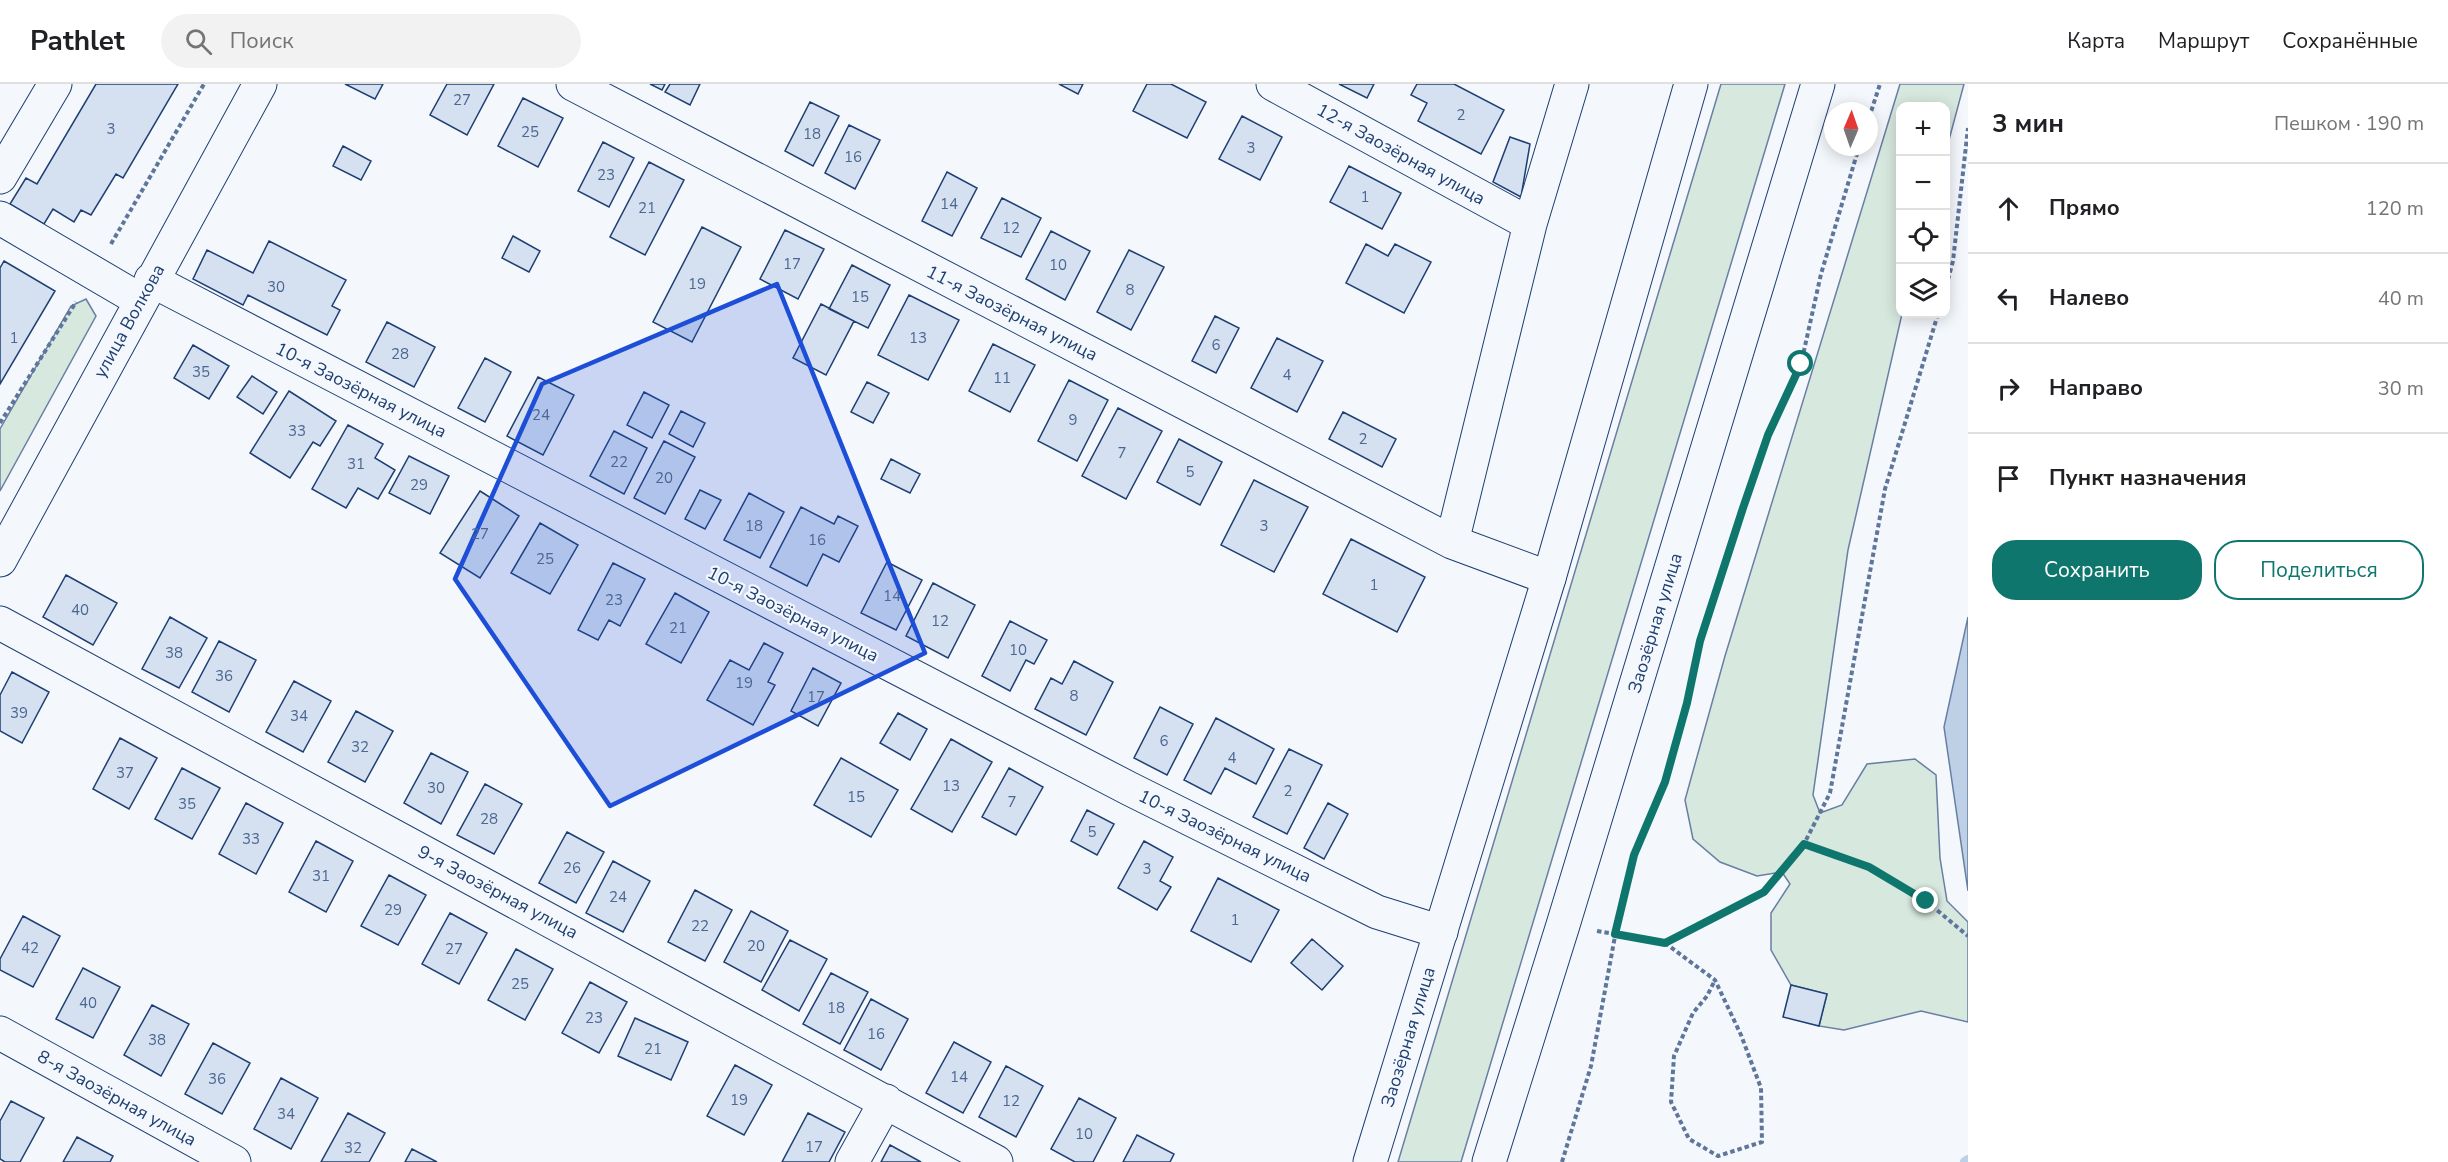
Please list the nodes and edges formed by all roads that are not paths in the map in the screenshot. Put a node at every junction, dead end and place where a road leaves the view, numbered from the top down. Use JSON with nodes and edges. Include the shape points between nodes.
{"nodes":[{"id":1,"x":55,"y":84,"type":"edge"},
{"id":2,"x":260,"y":84,"type":"edge"},
{"id":3,"x":573,"y":84,"type":"edge"},
{"id":4,"x":1273,"y":84,"type":"edge"},
{"id":5,"x":1572,"y":84,"type":"edge"},
{"id":6,"x":1690,"y":84,"type":"edge"},
{"id":7,"x":1818,"y":84,"type":"edge"},
{"id":8,"x":0,"y":177,"type":"edge"},
{"id":9,"x":0,"y":218,"type":"edge"},
{"id":10,"x":1530,"y":224,"type":"junction"},
{"id":11,"x":146,"y":290,"type":"junction"},
{"id":12,"x":1452,"y":542,"type":"junction"},
{"id":13,"x":0,"y":560,"type":"edge"},
{"id":14,"x":1549,"y":578,"type":"junction"},
{"id":15,"x":0,"y":623,"type":"edge"},
{"id":16,"x":1441,"y":932,"type":"junction"},
{"id":17,"x":0,"y":1033,"type":"edge"},
{"id":18,"x":886,"y":1101,"type":"junction"},
{"id":19,"x":234,"y":1162,"type":"edge"},
{"id":20,"x":852,"y":1162,"type":"edge"},
{"id":21,"x":996,"y":1162,"type":"edge"},
{"id":22,"x":1370,"y":1162,"type":"edge"},
{"id":23,"x":1489,"y":1162,"type":"edge"}],
"edges":[{"from":1,"to":8,"type":"street"},
{"from":2,"to":11,"type":"street","name":"улица Волкова"},
{"from":3,"to":12,"type":"street","name":"11-я Заозёрная улица"},
{"from":4,"to":10,"type":"street","name":"12-я Заозёрная улица"},
{"from":5,"to":10,"type":"street"},
{"from":6,"to":14,"type":"street","name":"Заозёрная улица"},
{"from":7,"to":23,"type":"street","name":"Заозёрная улица"},
{"from":9,"to":11,"type":"street","name":"10-я Заозёрная улица"},
{"from":10,"to":12,"type":"street"},
{"from":11,"to":13,"type":"street","name":"улица Волкова"},
{"from":11,"to":16,"type":"street","name":"10-я Заозёрная улица","via":[[1377,912]]},
{"from":12,"to":14,"type":"street","name":"11-я Заозёрная улица"},
{"from":14,"to":16,"type":"street","name":"Заозёрная улица"},
{"from":15,"to":18,"type":"street","name":"9-я Заозёрная улица"},
{"from":16,"to":22,"type":"street","name":"Заозёрная улица"},
{"from":17,"to":19,"type":"street","name":"8-я Заозёрная улица"},
{"from":18,"to":20,"type":"street"},
{"from":18,"to":21,"type":"street","name":"9-я Заозёрная улица"}]}
